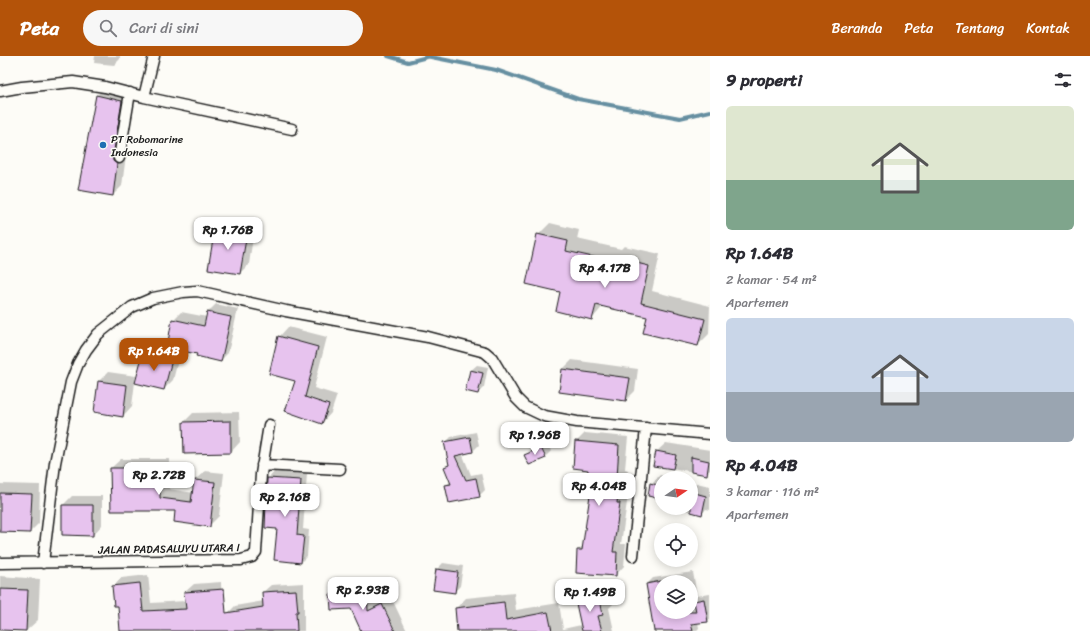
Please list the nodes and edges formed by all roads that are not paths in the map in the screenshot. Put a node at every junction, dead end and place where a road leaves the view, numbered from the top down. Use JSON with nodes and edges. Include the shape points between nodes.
{"nodes":[{"id":1,"x":154,"y":56,"type":"edge"},
{"id":2,"x":0,"y":91,"type":"edge"},
{"id":3,"x":130,"y":93,"type":"junction"},
{"id":4,"x":144,"y":97,"type":"junction"},
{"id":5,"x":292,"y":129,"type":"dead end"},
{"id":6,"x":119,"y":158,"type":"dead end"},
{"id":7,"x":269,"y":425,"type":"dead end"},
{"id":8,"x":646,"y":428,"type":"junction"},
{"id":9,"x":710,"y":434,"type":"edge"},
{"id":10,"x":262,"y":465,"type":"junction"},
{"id":11,"x":340,"y":469,"type":"dead end"},
{"id":12,"x":632,"y":556,"type":"dead end"},
{"id":13,"x":0,"y":563,"type":"edge"},
{"id":14,"x":43,"y":563,"type":"junction"}],
"edges":[{"from":1,"to":4,"type":"street"},
{"from":2,"to":3,"type":"street","via":[[22,86],[73,82]]},
{"from":3,"to":4,"type":"street"},
{"from":3,"to":6,"type":"street"},
{"from":4,"to":5,"type":"street"},
{"from":7,"to":10,"type":"street","name":"JALAN PADASALUYU UTARA I"},
{"from":8,"to":9,"type":"street"},
{"from":8,"to":12,"type":"street"},
{"from":8,"to":14,"type":"street","via":[[577,422],[525,408],[488,354],[478,350],[428,337],[286,311],[197,291],[153,298],[132,307],[98,334],[78,364],[71,382],[55,463]]},
{"from":10,"to":11,"type":"street"},
{"from":10,"to":14,"type":"street","name":"JALAN PADASALUYU UTARA I","via":[[256,552],[252,557],[241,560]]},
{"from":13,"to":14,"type":"street","name":"JALAN PADASALUYU UTARA I"}]}
